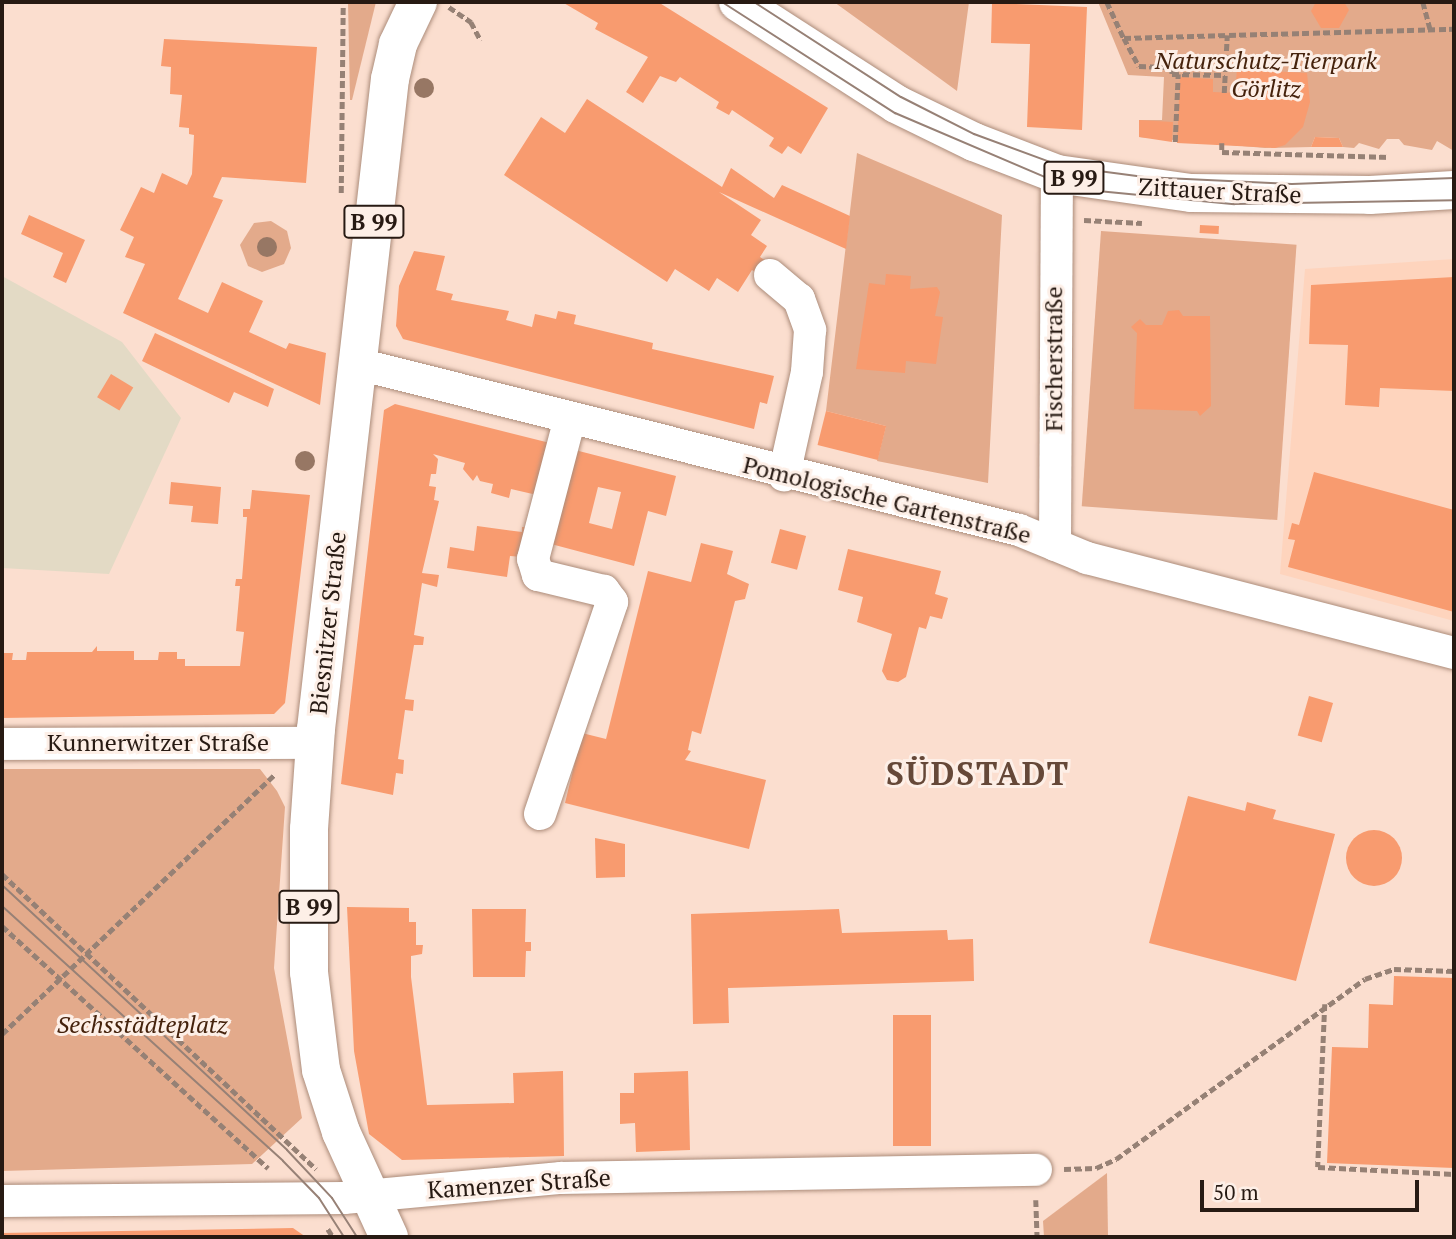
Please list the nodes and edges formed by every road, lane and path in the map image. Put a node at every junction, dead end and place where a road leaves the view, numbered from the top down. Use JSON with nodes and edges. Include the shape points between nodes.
{"nodes":[{"id":1,"x":343,"y":2,"type":"edge"},
{"id":2,"x":418,"y":2,"type":"edge"},
{"id":3,"x":452,"y":2,"type":"edge"},
{"id":4,"x":738,"y":2,"type":"edge"},
{"id":5,"x":1107,"y":2,"type":"edge"},
{"id":6,"x":1423,"y":2,"type":"edge"},
{"id":7,"x":1430,"y":29,"type":"junction"},
{"id":8,"x":1454,"y":29,"type":"edge"},
{"id":9,"x":1227,"y":35,"type":"junction"},
{"id":10,"x":1124,"y":37,"type":"junction"},
{"id":11,"x":481,"y":41,"type":"dead end"},
{"id":12,"x":1178,"y":74,"type":"junction"},
{"id":13,"x":1225,"y":75,"type":"junction"},
{"id":14,"x":1224,"y":93,"type":"dead end"},
{"id":15,"x":1175,"y":142,"type":"dead end"},
{"id":16,"x":1222,"y":143,"type":"dead end"},
{"id":17,"x":1364,"y":157,"type":"dead end"},
{"id":18,"x":1058,"y":174,"type":"junction"},
{"id":19,"x":1454,"y":190,"type":"edge"},
{"id":20,"x":341,"y":197,"type":"dead end"},
{"id":21,"x":1055,"y":217,"type":"junction"},
{"id":22,"x":1150,"y":223,"type":"dead end"},
{"id":23,"x":770,"y":275,"type":"dead end"},
{"id":24,"x":358,"y":364,"type":"junction"},
{"id":25,"x":570,"y":418,"type":"junction"},
{"id":26,"x":785,"y":475,"type":"junction"},
{"id":27,"x":1055,"y":545,"type":"junction"},
{"id":28,"x":1454,"y":653,"type":"edge"},
{"id":29,"x":299,"y":743,"type":"junction"},
{"id":30,"x":2,"y":744,"type":"edge"},
{"id":31,"x":540,"y":814,"type":"dead end"},
{"id":32,"x":2,"y":874,"type":"edge"},
{"id":33,"x":2,"y":926,"type":"edge"},
{"id":34,"x":89,"y":953,"type":"junction"},
{"id":35,"x":1454,"y":971,"type":"edge"},
{"id":36,"x":61,"y":979,"type":"junction"},
{"id":37,"x":1325,"y":1003,"type":"junction"},
{"id":38,"x":2,"y":1034,"type":"edge"},
{"id":39,"x":1036,"y":1170,"type":"junction"},
{"id":40,"x":1454,"y":1174,"type":"edge"},
{"id":41,"x":357,"y":1197,"type":"junction"},
{"id":42,"x":301,"y":1198,"type":"junction"},
{"id":43,"x":2,"y":1200,"type":"edge"},
{"id":44,"x":389,"y":1237,"type":"edge"},
{"id":45,"x":1037,"y":1237,"type":"edge"}],
"edges":[{"from":1,"to":20,"type":"path"},
{"from":2,"to":24,"type":"main road","name":"Biesnitzer Straße","number":"B 99","via":[[398,44],[390,79]]},
{"from":3,"to":11,"type":"path","via":[[449,7],[471,22]]},
{"from":4,"to":18,"type":"main road","name":"Zittauer Straße","number":"B 99","via":[[896,104],[974,142]]},
{"from":5,"to":10,"type":"path"},
{"from":6,"to":7,"type":"path"},
{"from":7,"to":8,"type":"path"},
{"from":7,"to":9,"type":"path"},
{"from":9,"to":10,"type":"path"},
{"from":9,"to":13,"type":"path"},
{"from":10,"to":12,"type":"path","via":[[1139,66],[1173,67],[1172,74]]},
{"from":12,"to":13,"type":"path"},
{"from":12,"to":15,"type":"path"},
{"from":13,"to":14,"type":"path"},
{"from":16,"to":17,"type":"path","via":[[1222,152]]},
{"from":18,"to":19,"type":"main road","name":"Zittauer Straße","number":"B 99","via":[[1205,193],[1370,195]]},
{"from":18,"to":21,"type":"street","name":"Fischerstraße"},
{"from":21,"to":22,"type":"path"},
{"from":21,"to":27,"type":"street","name":"Fischerstraße"},
{"from":23,"to":26,"type":"street","via":[[800,299],[810,330],[807,372]]},
{"from":24,"to":25,"type":"street","name":"Pomologische Gartenstraße"},
{"from":24,"to":29,"type":"main road","name":"Biesnitzer Straße","number":"B 99"},
{"from":25,"to":26,"type":"street","name":"Pomologische Gartenstraße"},
{"from":25,"to":31,"type":"street","via":[[533,559],[538,575],[604,591],[612,602]]},
{"from":26,"to":27,"type":"street","name":"Pomologische Gartenstraße","via":[[1019,530]]},
{"from":27,"to":28,"type":"street","name":"Pomologische Gartenstraße","via":[[1087,558]]},
{"from":29,"to":30,"type":"street","name":"Kunnerwitzer Straße"},
{"from":29,"to":34,"type":"path","via":[[281,769]]},
{"from":29,"to":41,"type":"main road","name":"Biesnitzer Straße","number":"B 99","via":[[309,829],[313,1023],[321,1070]]},
{"from":32,"to":34,"type":"path"},
{"from":33,"to":36,"type":"path"},
{"from":34,"to":36,"type":"path"},
{"from":34,"to":41,"type":"path"},
{"from":35,"to":37,"type":"path","via":[[1394,969],[1365,979]]},
{"from":36,"to":38,"type":"path"},
{"from":36,"to":42,"type":"path"},
{"from":37,"to":39,"type":"path","via":[[1116,1159],[1096,1168]]},
{"from":37,"to":40,"type":"path","via":[[1318,1167]]},
{"from":39,"to":41,"type":"street","name":"Kamenzer Straße","via":[[561,1178]]},
{"from":39,"to":45,"type":"path"},
{"from":41,"to":42,"type":"street","name":"Kamenzer Straße"},
{"from":41,"to":44,"type":"main road","name":"Biesnitzer Straße","number":"B 99"},
{"from":42,"to":43,"type":"street","name":"Kamenzer Straße"}]}
